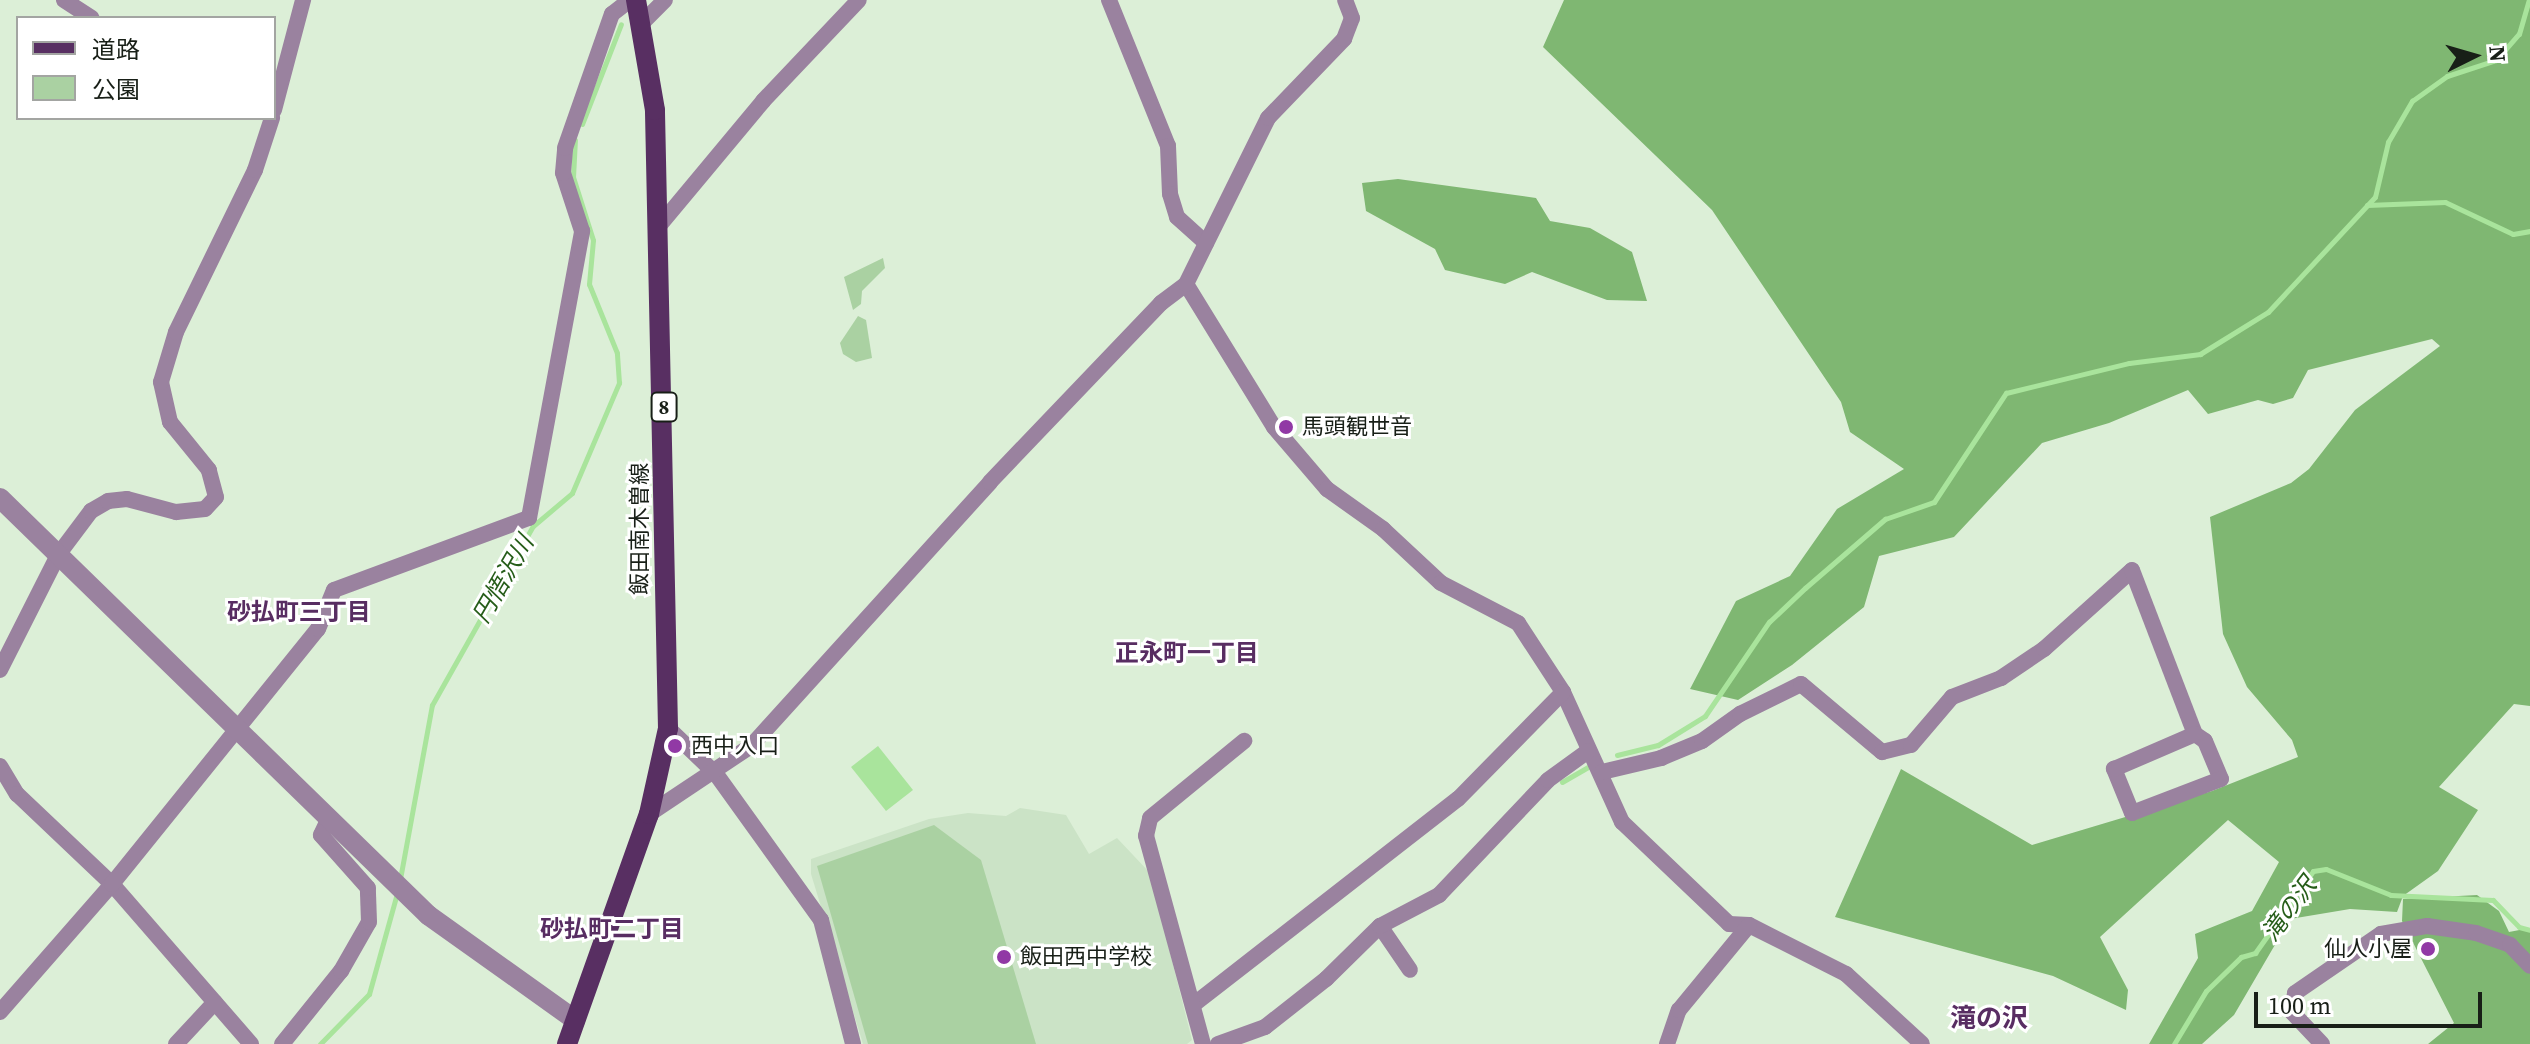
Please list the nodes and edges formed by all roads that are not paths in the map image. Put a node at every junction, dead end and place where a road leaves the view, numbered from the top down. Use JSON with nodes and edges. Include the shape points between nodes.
{"nodes":[{"id":1,"x":64,"y":0,"type":"edge"},
{"id":2,"x":303,"y":0,"type":"edge"},
{"id":3,"x":633,"y":0,"type":"edge"},
{"id":4,"x":665,"y":0,"type":"edge"},
{"id":5,"x":859,"y":0,"type":"edge"},
{"id":6,"x":1109,"y":0,"type":"edge"},
{"id":7,"x":1345,"y":0,"type":"edge"},
{"id":8,"x":89,"y":16,"type":"edge"},
{"id":9,"x":643,"y":22,"type":"junction"},
{"id":10,"x":276,"y":94,"type":"edge"},
{"id":11,"x":268,"y":120,"type":"edge"},
{"id":12,"x":659,"y":226,"type":"junction"},
{"id":13,"x":1206,"y":243,"type":"junction"},
{"id":14,"x":1186,"y":284,"type":"junction"},
{"id":15,"x":0,"y":498,"type":"edge"},
{"id":16,"x":58,"y":555,"type":"junction"},
{"id":17,"x":0,"y":670,"type":"edge"},
{"id":18,"x":1563,"y":692,"type":"junction"},
{"id":19,"x":237,"y":726,"type":"junction"},
{"id":20,"x":668,"y":728,"type":"junction"},
{"id":21,"x":2195,"y":734,"type":"junction"},
{"id":22,"x":1244,"y":741,"type":"dead end"},
{"id":23,"x":1588,"y":751,"type":"junction"},
{"id":24,"x":0,"y":766,"type":"edge"},
{"id":25,"x":1602,"y":772,"type":"junction"},
{"id":26,"x":716,"y":774,"type":"junction"},
{"id":27,"x":649,"y":814,"type":"junction"},
{"id":28,"x":329,"y":818,"type":"junction"},
{"id":29,"x":112,"y":884,"type":"junction"},
{"id":30,"x":1749,"y":925,"type":"junction"},
{"id":31,"x":1380,"y":926,"type":"junction"},
{"id":32,"x":2530,"y":966,"type":"edge"},
{"id":33,"x":1410,"y":970,"type":"dead end"},
{"id":34,"x":215,"y":1002,"type":"junction"},
{"id":35,"x":1193,"y":1005,"type":"junction"},
{"id":36,"x":0,"y":1012,"type":"edge"},
{"id":37,"x":575,"y":1020,"type":"junction"},
{"id":38,"x":176,"y":1044,"type":"edge"},
{"id":39,"x":251,"y":1044,"type":"edge"},
{"id":40,"x":282,"y":1044,"type":"edge"},
{"id":41,"x":567,"y":1044,"type":"edge"},
{"id":42,"x":853,"y":1044,"type":"edge"},
{"id":43,"x":1203,"y":1044,"type":"edge"},
{"id":44,"x":1218,"y":1044,"type":"edge"},
{"id":45,"x":1667,"y":1044,"type":"edge"},
{"id":46,"x":1922,"y":1044,"type":"edge"},
{"id":47,"x":2322,"y":1044,"type":"edge"}],
"edges":[{"from":1,"to":8,"type":"street"},
{"from":2,"to":10,"type":"street"},
{"from":3,"to":9,"type":"main road","name":"飯田南木曽線","number":"8"},
{"from":3,"to":19,"type":"street","via":[[612,14],[565,148],[563,173],[582,231],[529,518],[334,590],[318,629]]},
{"from":4,"to":9,"type":"street"},
{"from":5,"to":12,"type":"street","via":[[773,90]]},
{"from":6,"to":13,"type":"street","via":[[1163,129],[1177,217]]},
{"from":7,"to":13,"type":"street","via":[[1352,18],[1344,39],[1268,118]]},
{"from":9,"to":12,"type":"main road","name":"飯田南木曽線","number":"8","via":[[655,110]]},
{"from":11,"to":16,"type":"street","via":[[255,170],[176,332],[161,382],[170,422],[209,470],[216,497],[205,509],[176,512],[127,499],[108,501],[91,511]]},
{"from":12,"to":20,"type":"main road","name":"飯田南木曽線","number":"8"},
{"from":13,"to":14,"type":"street"},
{"from":14,"to":18,"type":"street","via":[[1274,427],[1327,489],[1383,529],[1441,583],[1510,615]]},
{"from":14,"to":26,"type":"street","via":[[1161,303],[990,482],[751,746]]},
{"from":15,"to":16,"type":"street"},
{"from":16,"to":17,"type":"street"},
{"from":16,"to":19,"type":"street"},
{"from":18,"to":23,"type":"street"},
{"from":18,"to":35,"type":"street","via":[[1458,799]]},
{"from":19,"to":28,"type":"street"},
{"from":19,"to":29,"type":"street"},
{"from":20,"to":26,"type":"street"},
{"from":20,"to":27,"type":"main road","name":"飯田南木曽線","number":"8"},
{"from":21,"to":21,"type":"street","via":[[2205,741],[2221,779],[2132,813],[2114,769]]},
{"from":21,"to":25,"type":"street","via":[[2132,570],[2044,649],[2001,678],[1952,697],[1911,745],[1882,752],[1801,684],[1740,714],[1702,741],[1661,758]]},
{"from":22,"to":35,"type":"street","via":[[1150,818],[1146,836]]},
{"from":23,"to":25,"type":"street"},
{"from":23,"to":31,"type":"street","via":[[1548,780],[1439,895]]},
{"from":24,"to":29,"type":"street","via":[[17,794]]},
{"from":25,"to":30,"type":"street","via":[[1622,822],[1729,924]]},
{"from":26,"to":27,"type":"street"},
{"from":26,"to":42,"type":"street","via":[[821,920]]},
{"from":27,"to":37,"type":"main road","name":"飯田南木曽線","number":"8"},
{"from":28,"to":37,"type":"street","via":[[481,957]]},
{"from":28,"to":40,"type":"street","via":[[321,835],[368,888],[369,922],[341,971]]},
{"from":29,"to":34,"type":"street"},
{"from":29,"to":36,"type":"street"},
{"from":30,"to":45,"type":"street","via":[[1679,1010]]},
{"from":30,"to":46,"type":"street","via":[[1846,974]]},
{"from":31,"to":33,"type":"street"},
{"from":31,"to":44,"type":"street","via":[[1326,979],[1265,1027]]},
{"from":32,"to":47,"type":"street","via":[[2510,945],[2476,933],[2427,926],[2381,934],[2295,993],[2292,1012]]},
{"from":34,"to":38,"type":"street"},
{"from":34,"to":39,"type":"street"},
{"from":35,"to":43,"type":"street"},
{"from":37,"to":41,"type":"main road","name":"飯田南木曽線","number":"8"}]}
